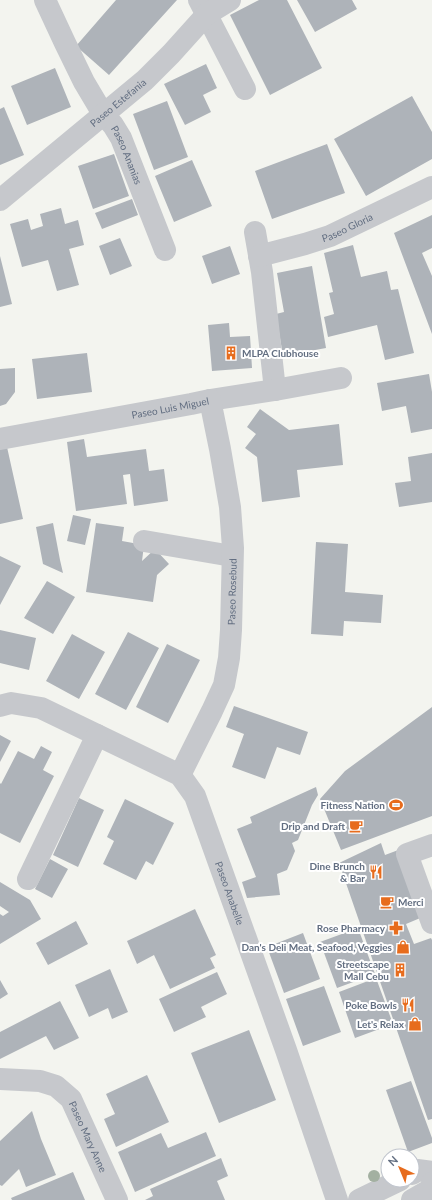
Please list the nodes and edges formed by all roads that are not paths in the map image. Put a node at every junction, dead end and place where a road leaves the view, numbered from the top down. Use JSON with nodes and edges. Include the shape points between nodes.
{"nodes":[{"id":1,"x":45,"y":0,"type":"edge"},
{"id":2,"x":230,"y":0,"type":"edge"},
{"id":3,"x":203,"y":7,"type":"edge"},
{"id":4,"x":245,"y":89,"type":"dead end"},
{"id":5,"x":103,"y":114,"type":"junction"},
{"id":6,"x":432,"y":187,"type":"edge"},
{"id":7,"x":0,"y":200,"type":"edge"},
{"id":8,"x":255,"y":232,"type":"dead end"},
{"id":9,"x":165,"y":250,"type":"dead end"},
{"id":10,"x":259,"y":256,"type":"junction"},
{"id":11,"x":340,"y":378,"type":"dead end"},
{"id":12,"x":275,"y":390,"type":"junction"},
{"id":13,"x":210,"y":400,"type":"junction"},
{"id":14,"x":0,"y":438,"type":"edge"},
{"id":15,"x":144,"y":540,"type":"dead end"},
{"id":16,"x":232,"y":556,"type":"junction"},
{"id":17,"x":0,"y":706,"type":"edge"},
{"id":18,"x":97,"y":735,"type":"junction"},
{"id":19,"x":180,"y":775,"type":"junction"},
{"id":20,"x":432,"y":845,"type":"edge"},
{"id":21,"x":28,"y":879,"type":"dead end"},
{"id":22,"x":432,"y":923,"type":"edge"},
{"id":23,"x":0,"y":1079,"type":"edge"},
{"id":24,"x":420,"y":1170,"type":"edge"},
{"id":25,"x":432,"y":1172,"type":"edge"},
{"id":26,"x":432,"y":1183,"type":"edge"},
{"id":27,"x":384,"y":1188,"type":"edge"},
{"id":28,"x":117,"y":1200,"type":"edge"},
{"id":29,"x":337,"y":1200,"type":"edge"},
{"id":30,"x":359,"y":1200,"type":"edge"},
{"id":31,"x":412,"y":1200,"type":"edge"}],
"edges":[{"from":1,"to":5,"type":"street","name":"Paseo Ananias","via":[[84,82]]},
{"from":2,"to":3,"type":"street","name":"Paseo Estefania"},
{"from":3,"to":4,"type":"street"},
{"from":3,"to":5,"type":"street","name":"Paseo Estefania","via":[[171,54],[145,80]]},
{"from":5,"to":7,"type":"street","name":"Paseo Estefania"},
{"from":5,"to":9,"type":"street","name":"Paseo Ananias","via":[[120,138]]},
{"from":6,"to":10,"type":"street","name":"Paseo Gloria","via":[[330,236]]},
{"from":8,"to":10,"type":"street"},
{"from":10,"to":12,"type":"street"},
{"from":11,"to":12,"type":"street","name":"Paseo Luis Miguel"},
{"from":12,"to":13,"type":"street","name":"Paseo Luis Miguel"},
{"from":13,"to":14,"type":"street","name":"Paseo Luis Miguel"},
{"from":13,"to":16,"type":"street","name":"Paseo Rosebud","via":[[230,507]]},
{"from":15,"to":16,"type":"street"},
{"from":16,"to":19,"type":"street","name":"Paseo Rosebud","via":[[231,630],[224,685]]},
{"from":17,"to":18,"type":"street","name":"Paseo Anabelle","via":[[11,703],[41,708]]},
{"from":18,"to":19,"type":"street","name":"Paseo Anabelle"},
{"from":18,"to":21,"type":"street"},
{"from":19,"to":29,"type":"street","name":"Paseo Anabelle","via":[[195,796]]},
{"from":20,"to":22,"type":"street","via":[[407,854]]},
{"from":23,"to":28,"type":"street","name":"Paseo Mary Anne","via":[[56,1086],[71,1099]]},
{"from":24,"to":25,"type":"street"},
{"from":26,"to":31,"type":"street","via":[[431,1189]]},
{"from":27,"to":30,"type":"street"}]}
